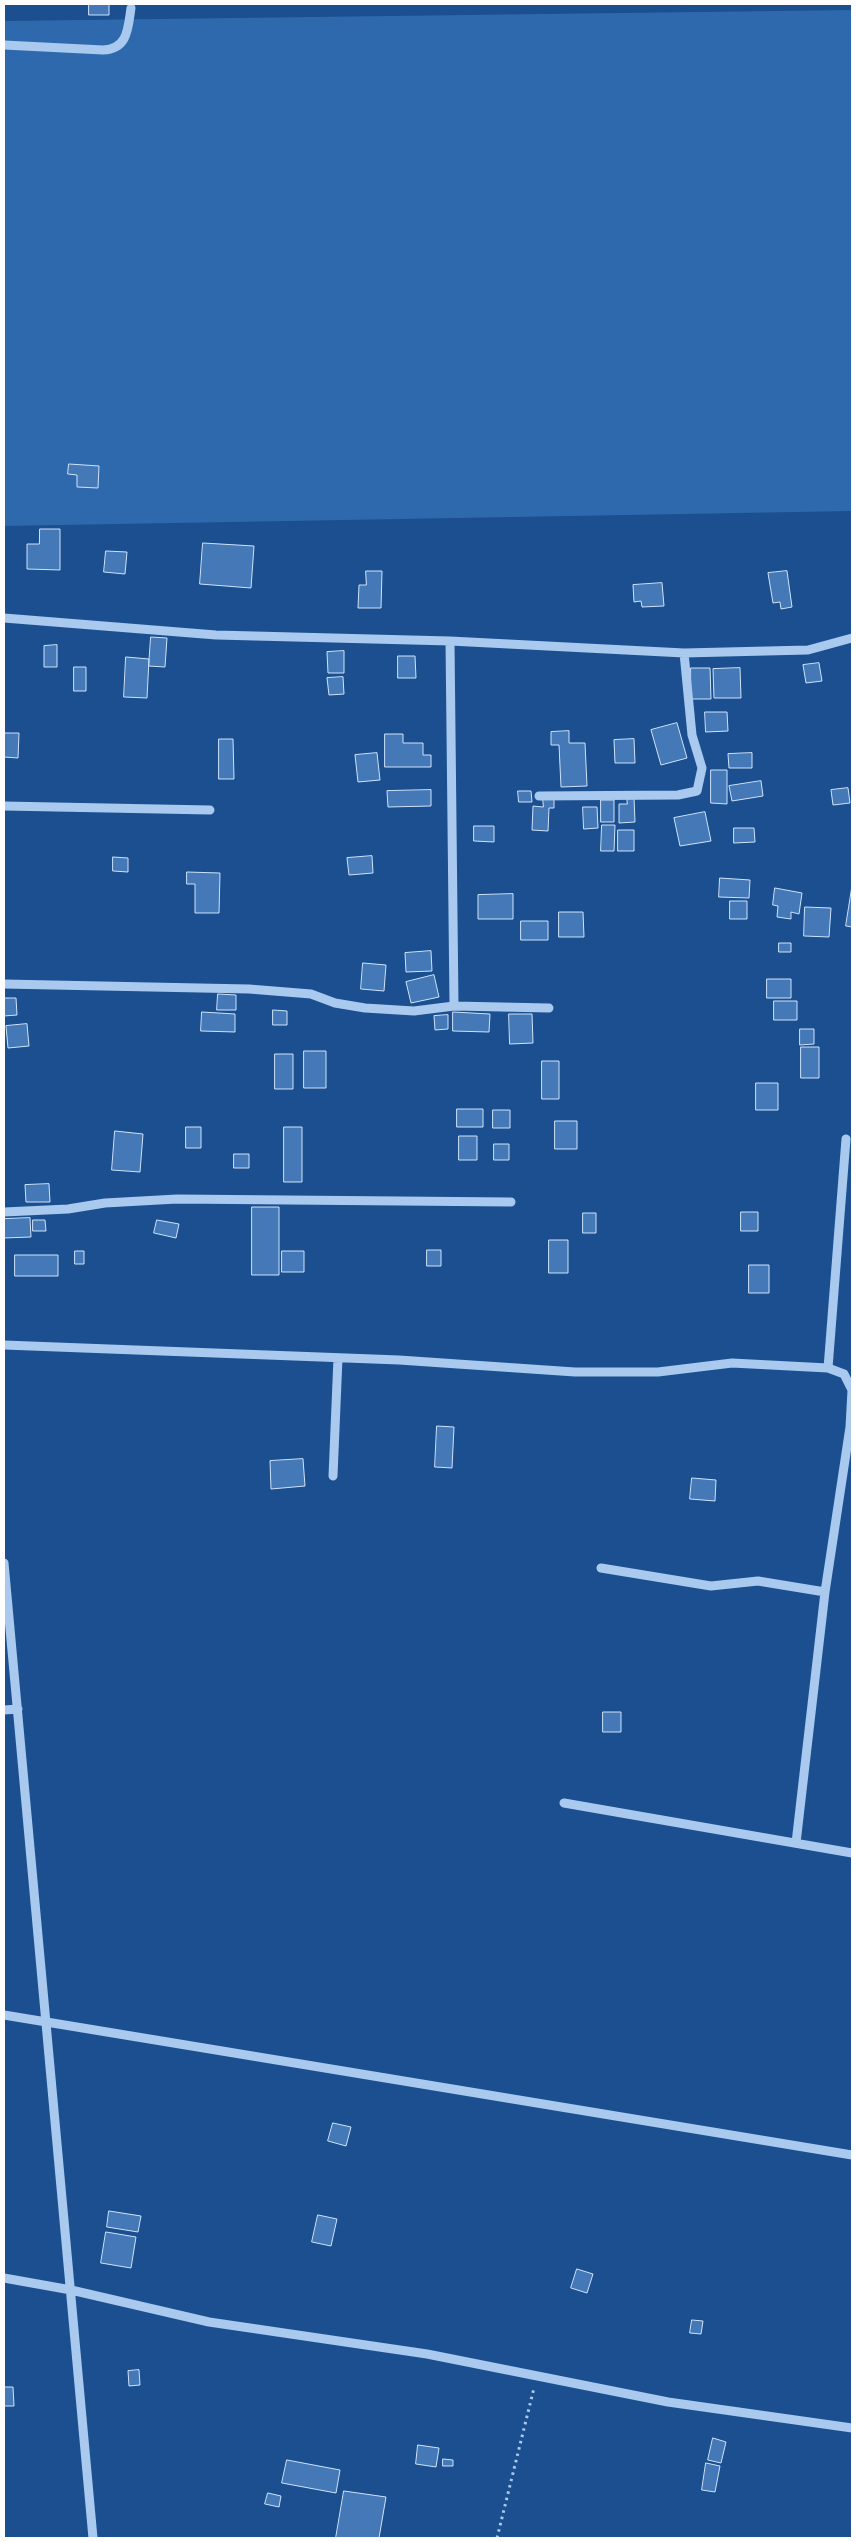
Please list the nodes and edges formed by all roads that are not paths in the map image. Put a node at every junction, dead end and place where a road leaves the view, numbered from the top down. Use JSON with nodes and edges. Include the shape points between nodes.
{"nodes":[{"id":1,"x":131,"y":8,"type":"dead end"},
{"id":2,"x":4,"y":45,"type":"edge"},
{"id":3,"x":4,"y":618,"type":"edge"},
{"id":4,"x":852,"y":638,"type":"edge"},
{"id":5,"x":450,"y":641,"type":"junction"},
{"id":6,"x":684,"y":653,"type":"junction"},
{"id":7,"x":539,"y":796,"type":"dead end"},
{"id":8,"x":4,"y":806,"type":"edge"},
{"id":9,"x":210,"y":810,"type":"dead end"},
{"id":10,"x":4,"y":984,"type":"edge"},
{"id":11,"x":454,"y":1006,"type":"junction"},
{"id":12,"x":550,"y":1008,"type":"dead end"},
{"id":13,"x":846,"y":1139,"type":"dead end"},
{"id":14,"x":511,"y":1202,"type":"dead end"},
{"id":15,"x":4,"y":1212,"type":"edge"},
{"id":16,"x":4,"y":1345,"type":"edge"},
{"id":17,"x":338,"y":1358,"type":"junction"},
{"id":18,"x":828,"y":1368,"type":"junction"},
{"id":19,"x":333,"y":1476,"type":"dead end"},
{"id":20,"x":4,"y":1562,"type":"edge"},
{"id":21,"x":601,"y":1568,"type":"dead end"},
{"id":22,"x":825,"y":1592,"type":"junction"},
{"id":23,"x":18,"y":1709,"type":"junction"},
{"id":24,"x":4,"y":1710,"type":"edge"},
{"id":25,"x":564,"y":1803,"type":"dead end"},
{"id":26,"x":796,"y":1843,"type":"junction"},
{"id":27,"x":852,"y":1853,"type":"edge"},
{"id":28,"x":4,"y":2015,"type":"edge"},
{"id":29,"x":47,"y":2022,"type":"junction"},
{"id":30,"x":852,"y":2155,"type":"edge"},
{"id":31,"x":4,"y":2278,"type":"edge"},
{"id":32,"x":71,"y":2290,"type":"junction"},
{"id":33,"x":852,"y":2428,"type":"edge"},
{"id":34,"x":93,"y":2538,"type":"edge"}],
"edges":[{"from":1,"to":2,"type":"street","via":[[126,37],[114,48]]},
{"from":3,"to":5,"type":"street","via":[[216,635]]},
{"from":4,"to":6,"type":"street","via":[[808,650]]},
{"from":5,"to":6,"type":"street"},
{"from":5,"to":11,"type":"street"},
{"from":6,"to":7,"type":"street","via":[[692,735],[702,768],[697,791],[678,795]]},
{"from":8,"to":9,"type":"street"},
{"from":10,"to":11,"type":"street","via":[[249,989],[311,994],[335,1003],[365,1008],[414,1011]]},
{"from":11,"to":12,"type":"street"},
{"from":13,"to":18,"type":"street"},
{"from":14,"to":15,"type":"street","via":[[177,1199]]},
{"from":16,"to":17,"type":"street"},
{"from":17,"to":18,"type":"street","via":[[575,1372],[658,1372],[732,1363]]},
{"from":17,"to":19,"type":"street"},
{"from":18,"to":22,"type":"street","via":[[844,1374],[852,1390],[850,1427]]},
{"from":20,"to":23,"type":"street"},
{"from":21,"to":22,"type":"street","via":[[711,1586],[758,1581]]},
{"from":22,"to":26,"type":"street"},
{"from":23,"to":24,"type":"street"},
{"from":23,"to":29,"type":"street"},
{"from":25,"to":26,"type":"street"},
{"from":26,"to":27,"type":"street"},
{"from":28,"to":29,"type":"street"},
{"from":29,"to":30,"type":"street"},
{"from":29,"to":32,"type":"street"},
{"from":31,"to":32,"type":"street"},
{"from":32,"to":33,"type":"street","via":[[209,2322],[427,2354],[668,2402]]},
{"from":32,"to":34,"type":"street"}]}
